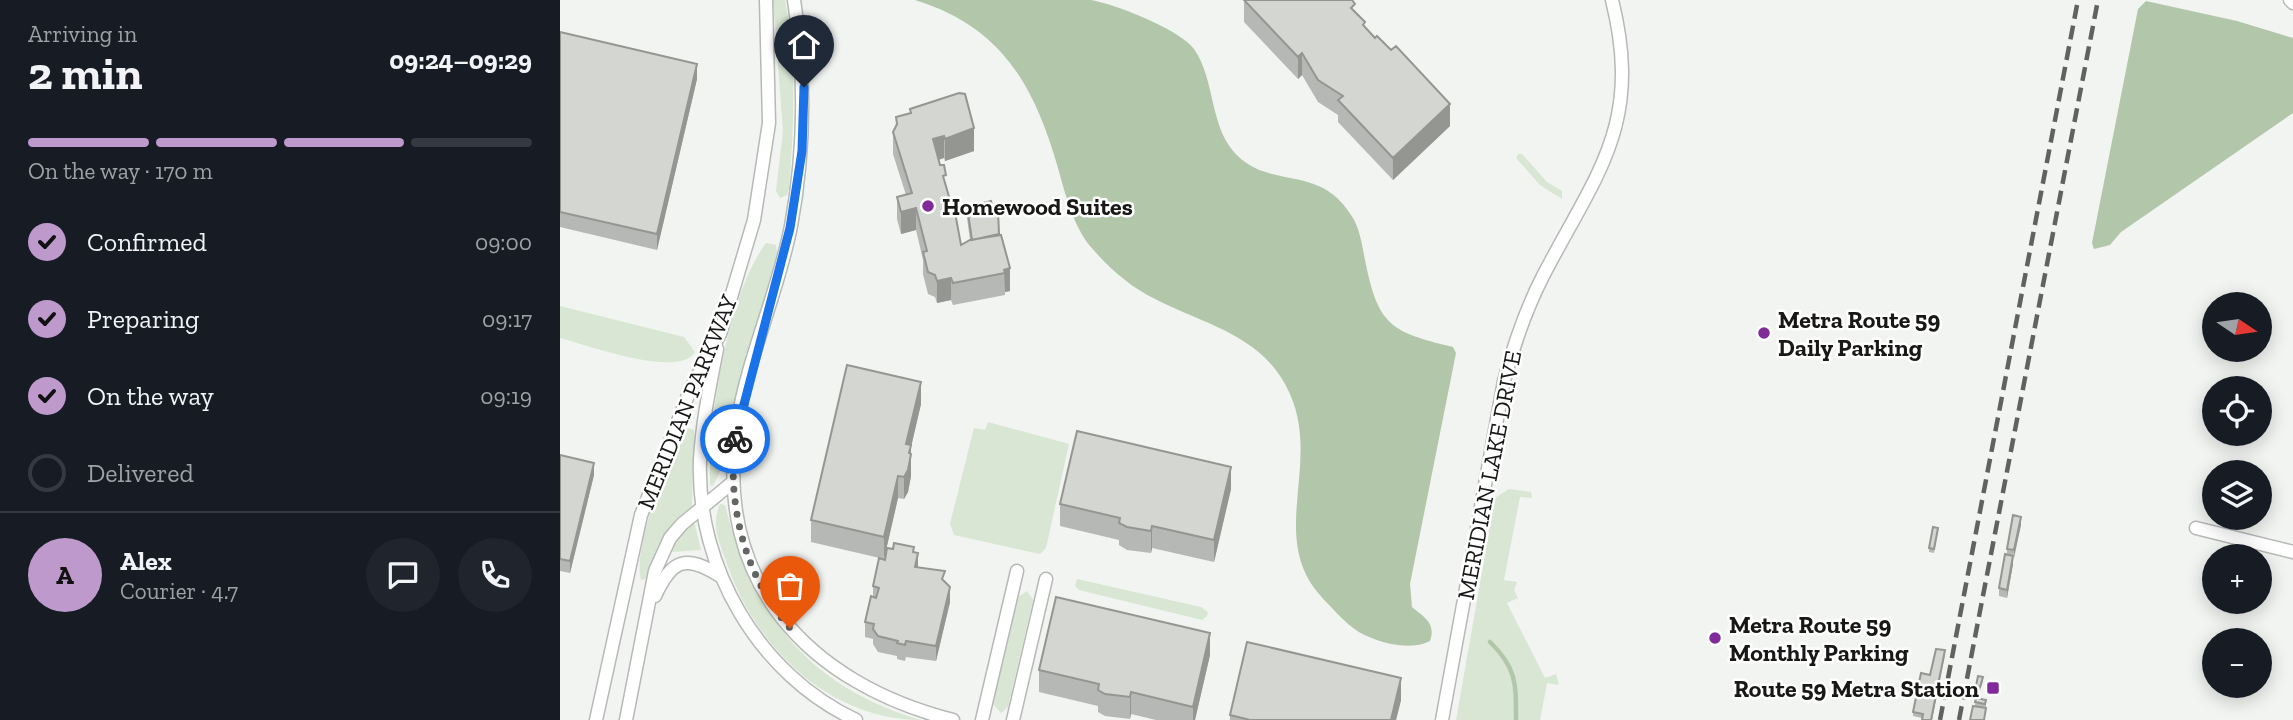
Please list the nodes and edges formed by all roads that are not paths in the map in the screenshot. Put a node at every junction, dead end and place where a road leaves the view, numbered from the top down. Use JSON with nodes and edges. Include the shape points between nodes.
{"nodes":[{"id":1,"x":766,"y":0,"type":"edge"},
{"id":2,"x":794,"y":0,"type":"edge"},
{"id":3,"x":1612,"y":0,"type":"edge"},
{"id":4,"x":720,"y":334,"type":"junction"},
{"id":5,"x":733,"y":482,"type":"junction"},
{"id":6,"x":703,"y":509,"type":"junction"},
{"id":7,"x":2196,"y":528,"type":"dead end"},
{"id":8,"x":2293,"y":552,"type":"edge"},
{"id":9,"x":1017,"y":572,"type":"dead end"},
{"id":10,"x":720,"y":576,"type":"junction"},
{"id":11,"x":1046,"y":579,"type":"dead end"},
{"id":12,"x":649,"y":609,"type":"junction"},
{"id":13,"x":596,"y":720,"type":"edge"},
{"id":14,"x":626,"y":720,"type":"edge"},
{"id":15,"x":856,"y":720,"type":"edge"},
{"id":16,"x":953,"y":720,"type":"edge"},
{"id":17,"x":982,"y":720,"type":"edge"},
{"id":18,"x":1013,"y":720,"type":"edge"},
{"id":19,"x":1442,"y":720,"type":"edge"}],
"edges":[{"from":1,"to":4,"type":"street","name":"MERIDIAN PARKWAY","via":[[770,91],[764,166],[751,231]]},
{"from":2,"to":5,"type":"street","name":"MERIDIAN PARKWAY","via":[[804,87],[797,188],[782,265],[737,422]]},
{"from":3,"to":19,"type":"street","name":"MERIDIAN LAKE DRIVE","via":[[1623,75],[1618,118],[1599,176],[1543,276],[1514,346]]},
{"from":4,"to":6,"type":"street","via":[[700,460]]},
{"from":4,"to":13,"type":"street","name":"MERIDIAN PARKWAY","via":[[691,388],[641,514]]},
{"from":5,"to":6,"type":"street","name":"MERIDIAN PARKWAY"},
{"from":5,"to":16,"type":"street","via":[[737,517],[760,584],[801,641],[851,681],[890,701]]},
{"from":6,"to":10,"type":"street"},
{"from":6,"to":12,"type":"street","name":"MERIDIAN PARKWAY","via":[[670,538],[655,570]]},
{"from":7,"to":8,"type":"street"},
{"from":9,"to":17,"type":"street"},
{"from":10,"to":12,"type":"street","name":"MERIDIAN PARKWAY","via":[[693,562],[677,565],[665,575]]},
{"from":10,"to":15,"type":"street","via":[[759,641],[788,675]]},
{"from":11,"to":18,"type":"street"},
{"from":12,"to":14,"type":"street","name":"MERIDIAN PARKWAY"}]}
